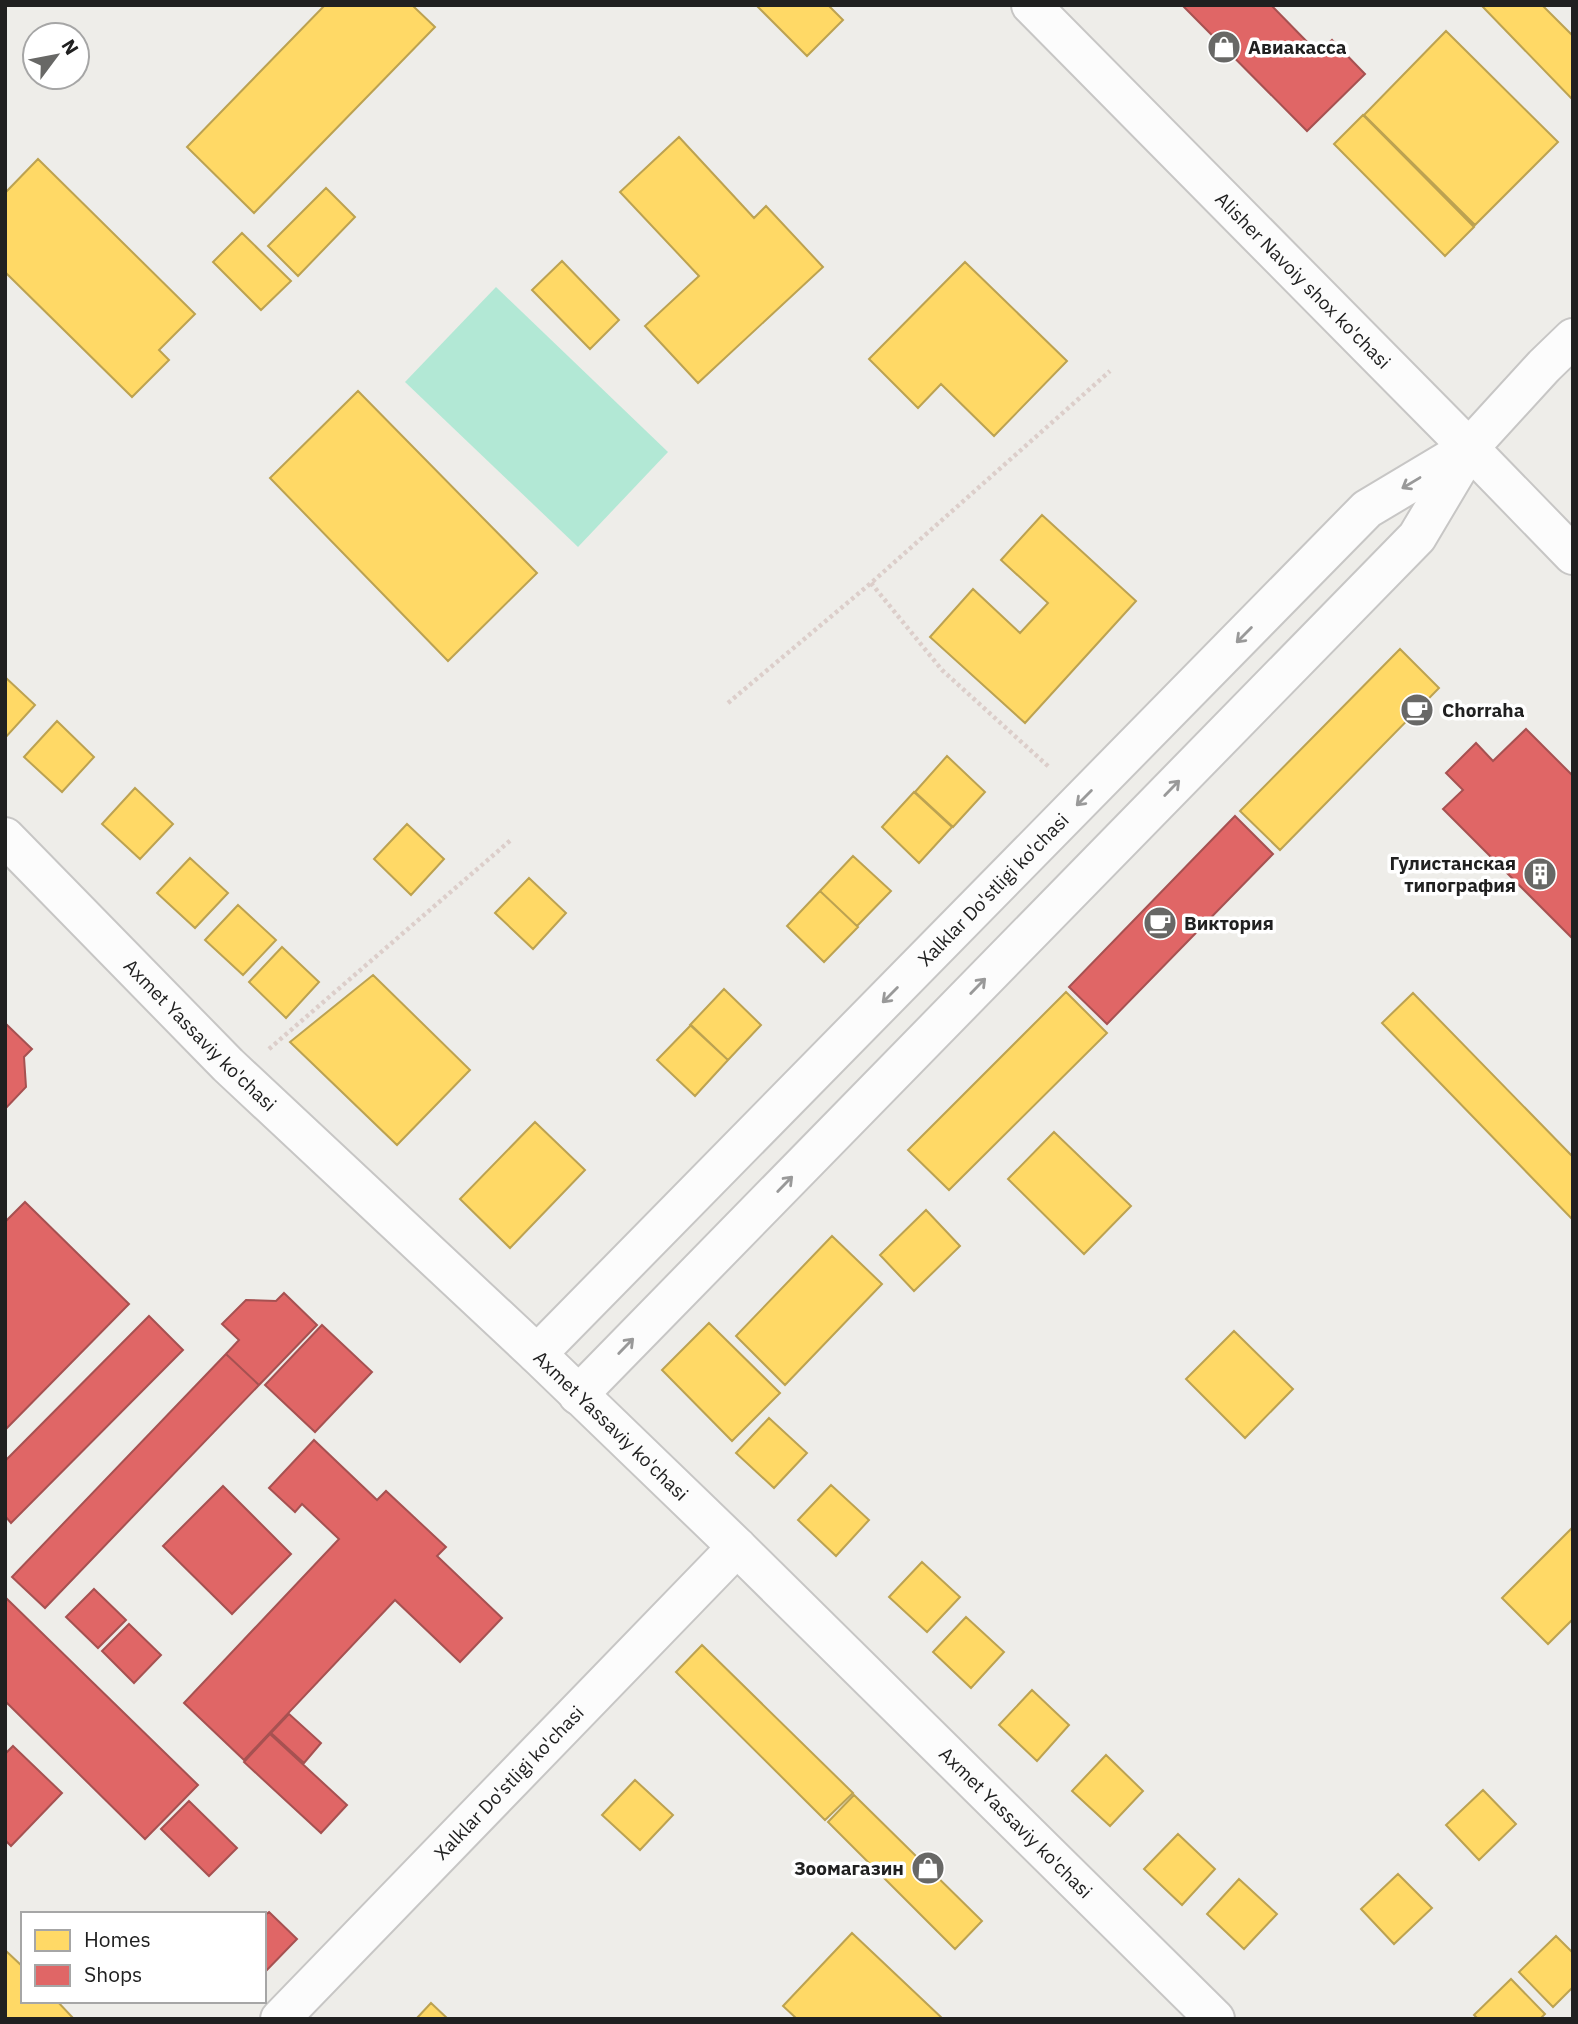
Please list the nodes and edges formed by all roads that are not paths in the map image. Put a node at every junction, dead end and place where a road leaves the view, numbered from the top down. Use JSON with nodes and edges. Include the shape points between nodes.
{"nodes":[{"id":1,"x":1031,"y":5,"type":"edge"},
{"id":2,"x":1573,"y":338,"type":"edge"},
{"id":3,"x":1469,"y":448,"type":"junction"},
{"id":4,"x":1573,"y":555,"type":"edge"},
{"id":5,"x":5,"y":837,"type":"edge"},
{"id":6,"x":537,"y":1354,"type":"junction"},
{"id":7,"x":578,"y":1395,"type":"junction"},
{"id":8,"x":737,"y":1547,"type":"junction"},
{"id":9,"x":280,"y":2019,"type":"edge"},
{"id":10,"x":1215,"y":2019,"type":"edge"}],
"edges":[{"from":1,"to":3,"type":"street","name":"Alisher Navoiy shox ko'chasi"},
{"from":2,"to":3,"type":"street","name":"Xalklar Do'stligi ko'chasi"},
{"from":3,"to":4,"type":"street","name":"Alisher Navoiy shox ko'chasi"},
{"from":3,"to":6,"type":"street","name":"Xalklar Do'stligi ko'chasi","one_way":true,"via":[[1367,509]]},
{"from":7,"to":3,"type":"street","name":"Xalklar Do'stligi ko'chasi","one_way":true,"via":[[1417,537]]},
{"from":5,"to":6,"type":"street","name":"Axmet Yassaviy ko'chasi","via":[[239,1075]]},
{"from":6,"to":7,"type":"street","name":"Axmet Yassaviy ko'chasi"},
{"from":7,"to":8,"type":"street","name":"Axmet Yassaviy ko'chasi"},
{"from":8,"to":9,"type":"street","name":"Xalklar Do'stligi ko'chasi"},
{"from":8,"to":10,"type":"street","name":"Axmet Yassaviy ko'chasi"}]}
